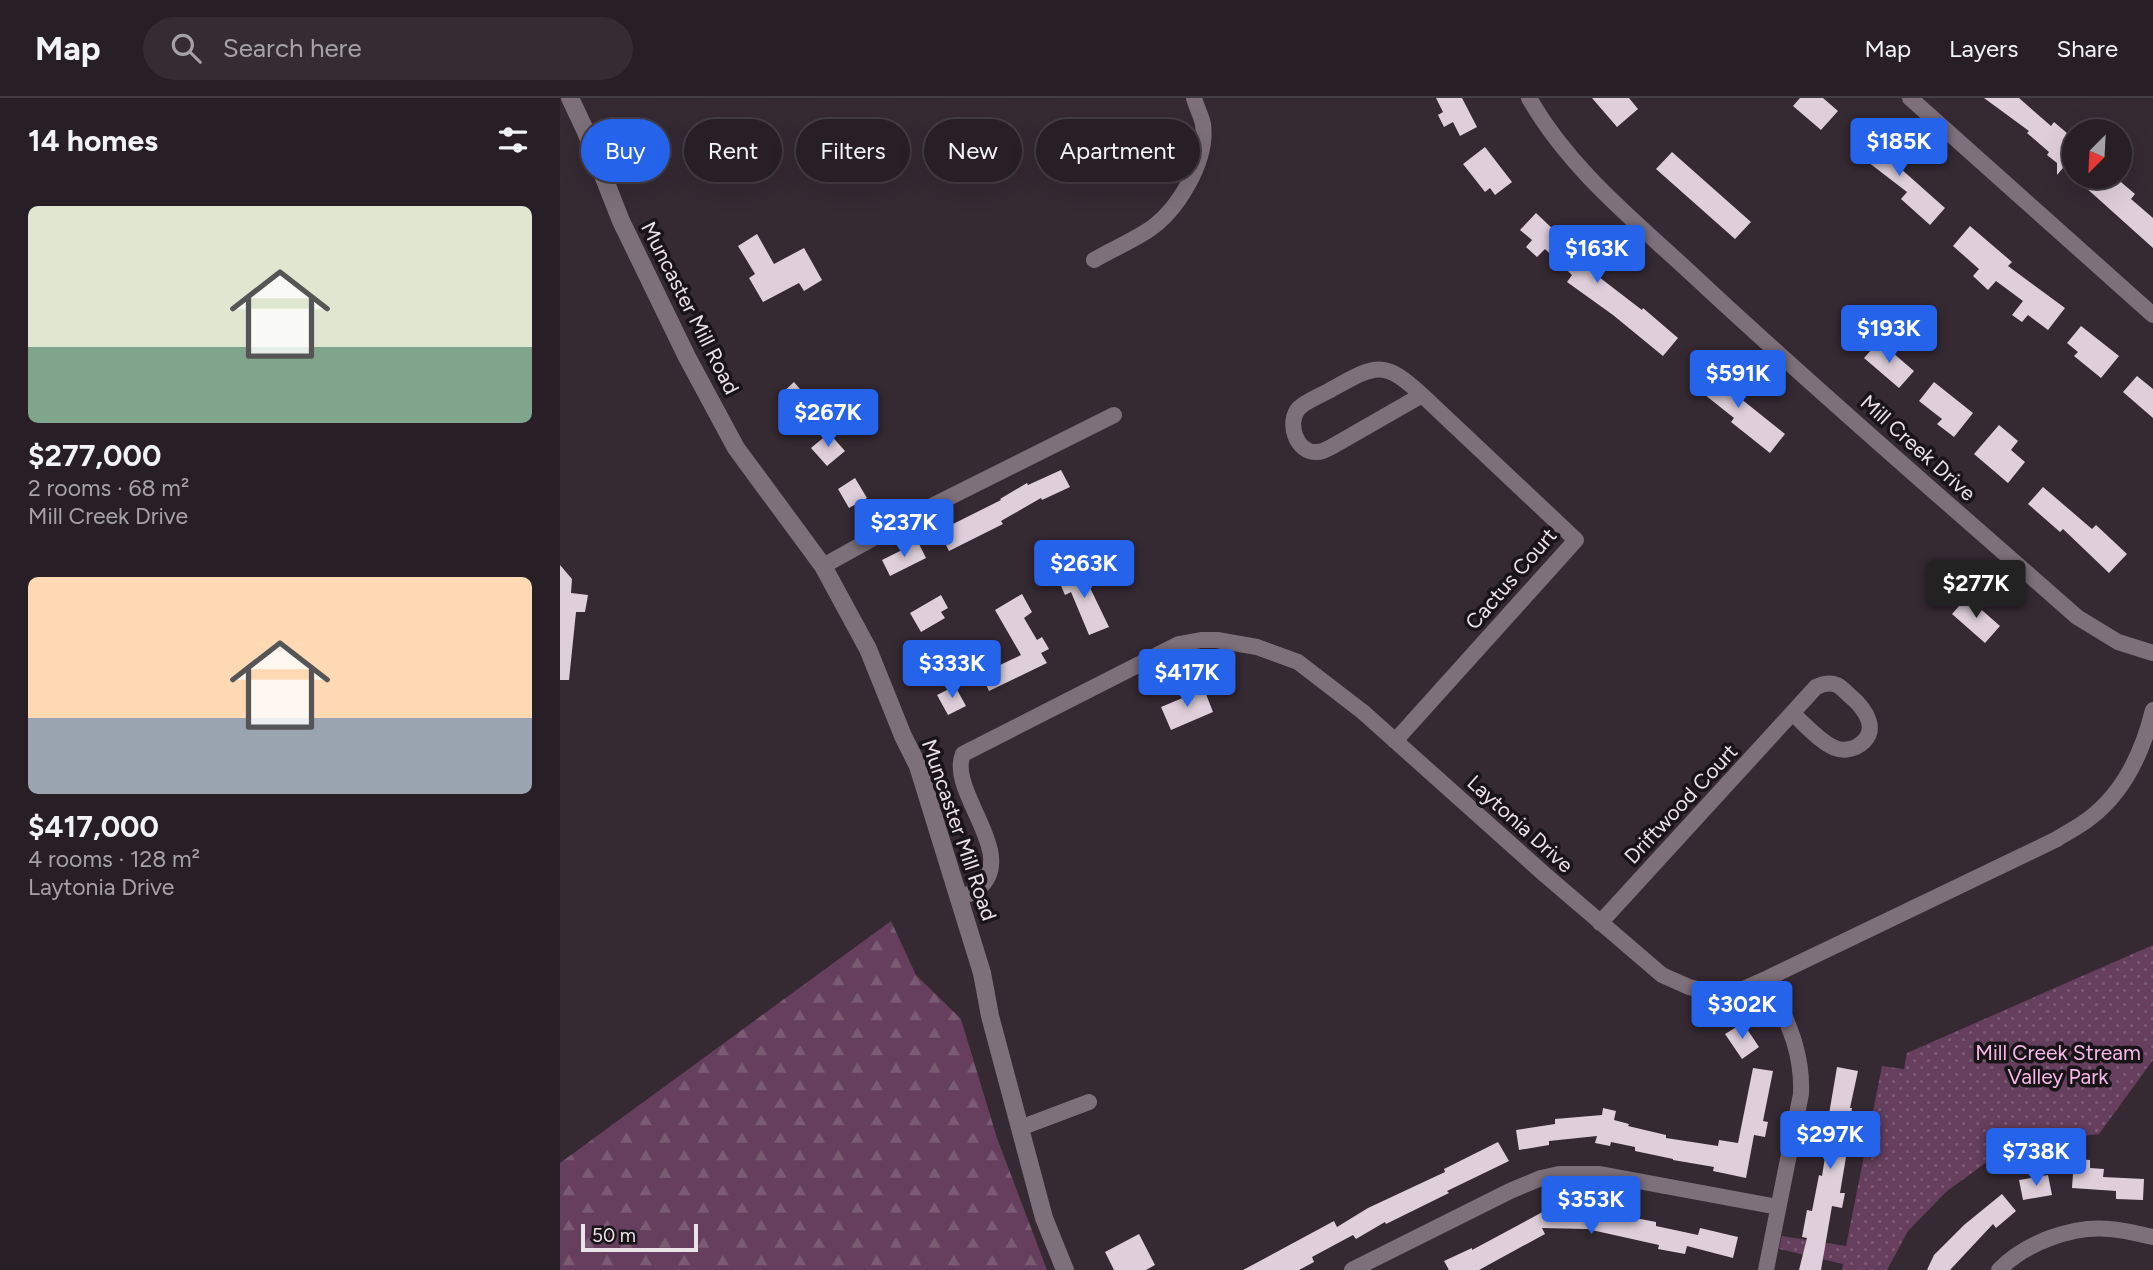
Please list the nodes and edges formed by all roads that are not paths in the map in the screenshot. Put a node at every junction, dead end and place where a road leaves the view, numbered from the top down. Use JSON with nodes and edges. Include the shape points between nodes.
{"nodes":[{"id":1,"x":570,"y":98,"type":"edge"},
{"id":2,"x":1194,"y":98,"type":"edge"},
{"id":3,"x":1529,"y":98,"type":"edge"},
{"id":4,"x":1910,"y":98,"type":"edge"},
{"id":5,"x":1094,"y":260,"type":"dead end"},
{"id":6,"x":2153,"y":315,"type":"edge"},
{"id":7,"x":1422,"y":395,"type":"junction"},
{"id":8,"x":1114,"y":415,"type":"dead end"},
{"id":9,"x":823,"y":566,"type":"junction"},
{"id":10,"x":2153,"y":653,"type":"edge"},
{"id":11,"x":2153,"y":710,"type":"edge"},
{"id":12,"x":1793,"y":714,"type":"junction"},
{"id":13,"x":1395,"y":741,"type":"junction"},
{"id":14,"x":959,"y":898,"type":"junction"},
{"id":15,"x":1600,"y":923,"type":"junction"},
{"id":16,"x":1768,"y":978,"type":"junction"},
{"id":17,"x":1089,"y":1102,"type":"dead end"},
{"id":18,"x":1020,"y":1128,"type":"junction"},
{"id":19,"x":1778,"y":1207,"type":"junction"},
{"id":20,"x":2153,"y":1237,"type":"edge"},
{"id":21,"x":1065,"y":1270,"type":"edge"},
{"id":22,"x":1352,"y":1270,"type":"edge"},
{"id":23,"x":1766,"y":1270,"type":"edge"},
{"id":24,"x":1999,"y":1270,"type":"edge"}],
"edges":[{"from":1,"to":9,"type":"main road","name":"Muncaster Mill Road","via":[[621,221],[700,384],[736,448]]},
{"from":2,"to":5,"type":"street","via":[[1203,124],[1201,151],[1171,212],[1149,230]]},
{"from":3,"to":10,"type":"street","name":"Mill Creek Drive","via":[[1583,172],[1719,299],[2077,617],[2118,642]]},
{"from":4,"to":6,"type":"street"},
{"from":7,"to":7,"type":"street","name":"Cactus Court","via":[[1318,452],[1304,449],[1296,439],[1293,423],[1299,408],[1368,369],[1388,370]]},
{"from":7,"to":13,"type":"street","name":"Cactus Court","via":[[1576,540]]},
{"from":8,"to":9,"type":"street"},
{"from":9,"to":14,"type":"main road","name":"Muncaster Mill Road","via":[[868,649],[918,766]]},
{"from":11,"to":16,"type":"street","name":"Laytonia Drive","via":[[2132,767],[2091,818],[2057,839]]},
{"from":12,"to":12,"type":"street","name":"Driftwood Court","via":[[1838,750],[1860,745],[1869,733],[1867,714],[1836,685],[1816,687]]},
{"from":12,"to":15,"type":"street","name":"Driftwood Court"},
{"from":13,"to":14,"type":"street","name":"Laytonia Drive","via":[[1298,662],[1217,640],[1179,644],[963,754],[959,762],[962,776],[992,861],[989,876],[978,889]]},
{"from":13,"to":15,"type":"street","name":"Laytonia Drive"},
{"from":14,"to":18,"type":"main road","name":"Muncaster Mill Road"},
{"from":15,"to":16,"type":"street","name":"Laytonia Drive","via":[[1662,975],[1689,987],[1714,993],[1741,990]]},
{"from":16,"to":19,"type":"street","via":[[1795,1040],[1802,1072]]},
{"from":17,"to":18,"type":"street"},
{"from":18,"to":21,"type":"main road","name":"Muncaster Mill Road","via":[[1044,1218]]},
{"from":19,"to":22,"type":"street","via":[[1600,1174],[1559,1174],[1510,1191]]},
{"from":19,"to":23,"type":"street"},
{"from":20,"to":24,"type":"street","via":[[2108,1228],[2067,1232],[2043,1240]]}]}
